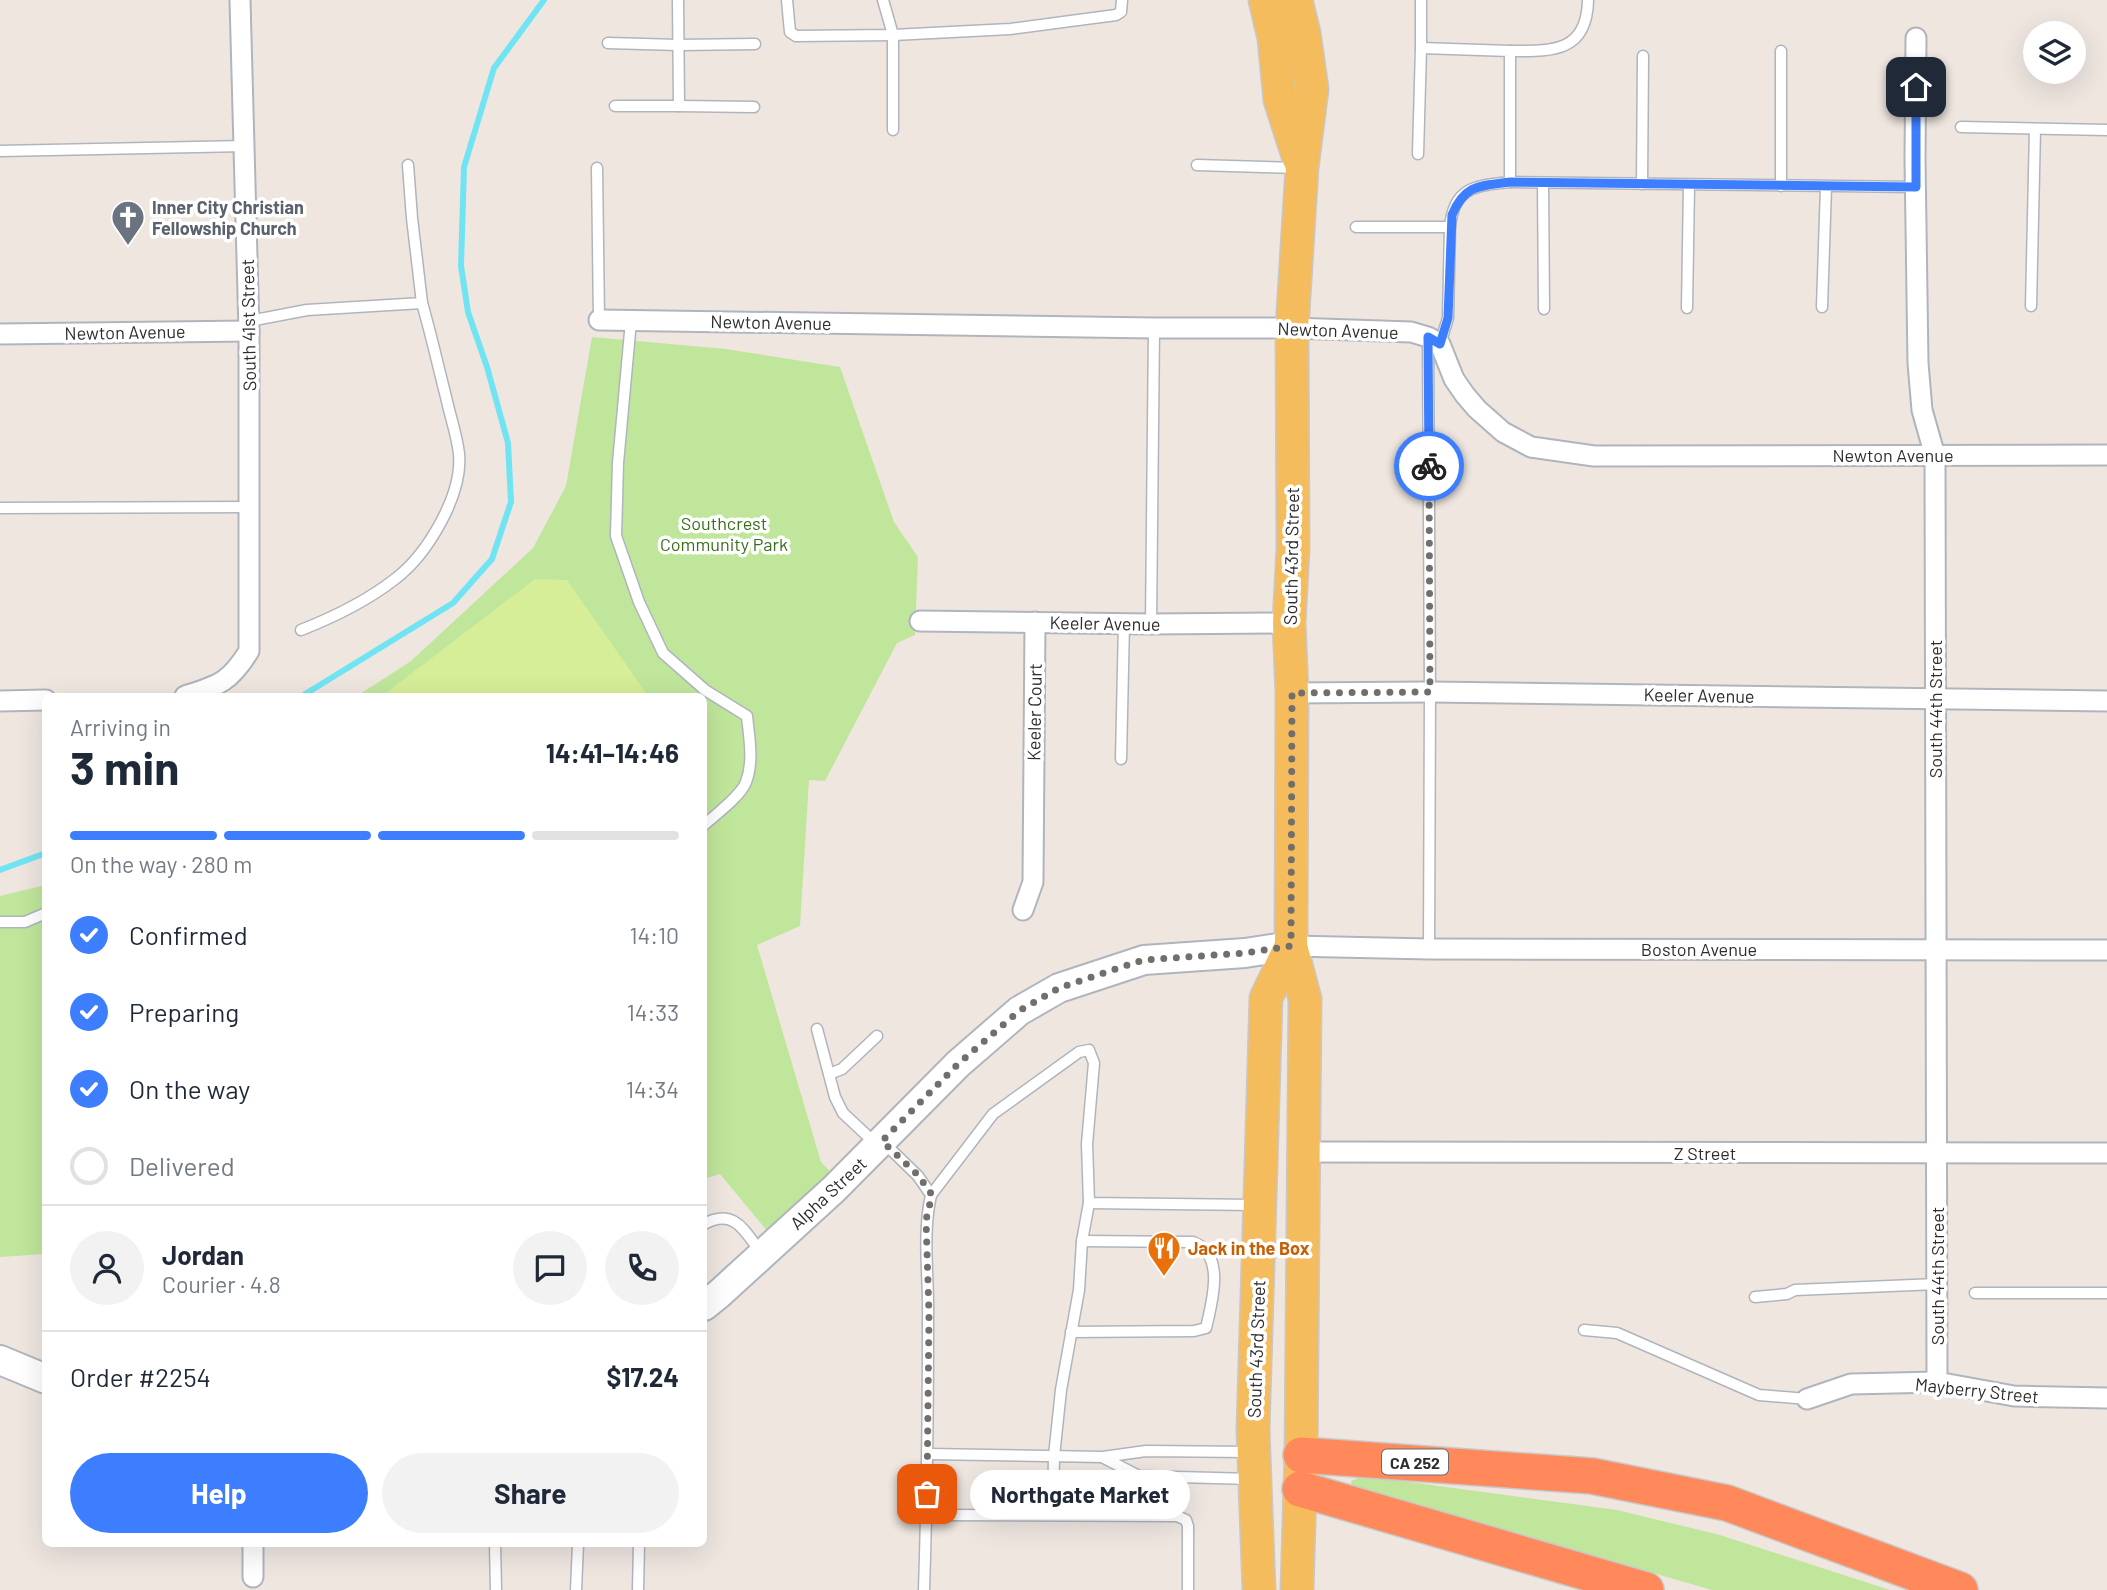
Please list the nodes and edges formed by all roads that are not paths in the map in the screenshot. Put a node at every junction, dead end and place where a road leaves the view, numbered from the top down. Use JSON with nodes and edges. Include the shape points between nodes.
{"nodes":[{"id":1,"x":240,"y":0,"type":"edge"},
{"id":2,"x":678,"y":0,"type":"edge"},
{"id":3,"x":787,"y":0,"type":"edge"},
{"id":4,"x":883,"y":0,"type":"edge"},
{"id":5,"x":1122,"y":0,"type":"edge"},
{"id":6,"x":1265,"y":0,"type":"edge"},
{"id":7,"x":1296,"y":0,"type":"edge"},
{"id":8,"x":1421,"y":0,"type":"edge"},
{"id":9,"x":1588,"y":0,"type":"edge"},
{"id":10,"x":893,"y":35,"type":"junction"},
{"id":11,"x":1916,"y":38,"type":"dead end"},
{"id":12,"x":608,"y":43,"type":"dead end"},
{"id":13,"x":755,"y":44,"type":"dead end"},
{"id":14,"x":678,"y":46,"type":"junction"},
{"id":15,"x":1421,"y":48,"type":"junction"},
{"id":16,"x":1510,"y":51,"type":"junction"},
{"id":17,"x":1781,"y":51,"type":"dead end"},
{"id":18,"x":1643,"y":56,"type":"dead end"},
{"id":19,"x":615,"y":106,"type":"dead end"},
{"id":20,"x":679,"y":106,"type":"junction"},
{"id":21,"x":754,"y":107,"type":"dead end"},
{"id":22,"x":1961,"y":127,"type":"dead end"},
{"id":23,"x":2035,"y":129,"type":"junction"},
{"id":24,"x":893,"y":130,"type":"dead end"},
{"id":25,"x":2107,"y":130,"type":"edge"},
{"id":26,"x":246,"y":146,"type":"junction"},
{"id":27,"x":0,"y":151,"type":"edge"},
{"id":28,"x":1418,"y":154,"type":"dead end"},
{"id":29,"x":408,"y":164,"type":"dead end"},
{"id":30,"x":1197,"y":165,"type":"dead end"},
{"id":31,"x":597,"y":168,"type":"dead end"},
{"id":32,"x":1302,"y":168,"type":"junction"},
{"id":33,"x":1510,"y":182,"type":"junction"},
{"id":34,"x":1543,"y":183,"type":"junction"},
{"id":35,"x":1642,"y":184,"type":"junction"},
{"id":36,"x":1689,"y":185,"type":"junction"},
{"id":37,"x":1781,"y":186,"type":"junction"},
{"id":38,"x":1826,"y":187,"type":"junction"},
{"id":39,"x":1916,"y":187,"type":"junction"},
{"id":40,"x":1356,"y":227,"type":"dead end"},
{"id":41,"x":1450,"y":227,"type":"junction"},
{"id":42,"x":422,"y":303,"type":"junction"},
{"id":43,"x":2031,"y":306,"type":"dead end"},
{"id":44,"x":1822,"y":307,"type":"dead end"},
{"id":45,"x":1687,"y":308,"type":"dead end"},
{"id":46,"x":1544,"y":309,"type":"dead end"},
{"id":47,"x":599,"y":320,"type":"joint"},
{"id":48,"x":631,"y":321,"type":"junction"},
{"id":49,"x":249,"y":326,"type":"junction"},
{"id":50,"x":1154,"y":328,"type":"junction"},
{"id":51,"x":1292,"y":328,"type":"junction"},
{"id":52,"x":0,"y":334,"type":"edge"},
{"id":53,"x":1434,"y":341,"type":"junction"},
{"id":54,"x":2107,"y":455,"type":"edge"},
{"id":55,"x":1935,"y":456,"type":"junction"},
{"id":56,"x":249,"y":507,"type":"junction"},
{"id":57,"x":0,"y":508,"type":"edge"},
{"id":58,"x":920,"y":621,"type":"dead end"},
{"id":59,"x":1035,"y":622,"type":"junction"},
{"id":60,"x":1124,"y":623,"type":"junction"},
{"id":61,"x":1289,"y":623,"type":"junction"},
{"id":62,"x":1151,"y":624,"type":"junction"},
{"id":63,"x":301,"y":630,"type":"dead end"},
{"id":64,"x":1430,"y":692,"type":"junction"},
{"id":65,"x":195,"y":693,"type":"edge"},
{"id":66,"x":1292,"y":693,"type":"junction"},
{"id":67,"x":1935,"y":697,"type":"junction"},
{"id":68,"x":42,"y":700,"type":"edge"},
{"id":69,"x":0,"y":701,"type":"edge"},
{"id":70,"x":2107,"y":701,"type":"edge"},
{"id":71,"x":1121,"y":759,"type":"dead end"},
{"id":72,"x":707,"y":822,"type":"edge"},
{"id":73,"x":1023,"y":910,"type":"dead end"},
{"id":74,"x":42,"y":915,"type":"edge"},
{"id":75,"x":0,"y":922,"type":"edge"},
{"id":76,"x":1291,"y":946,"type":"junction"},
{"id":77,"x":1429,"y":949,"type":"junction"},
{"id":78,"x":1935,"y":949,"type":"junction"},
{"id":79,"x":2107,"y":950,"type":"edge"},
{"id":80,"x":817,"y":1029,"type":"dead end"},
{"id":81,"x":877,"y":1036,"type":"dead end"},
{"id":82,"x":829,"y":1074,"type":"junction"},
{"id":83,"x":880,"y":1143,"type":"junction"},
{"id":84,"x":1303,"y":1152,"type":"junction"},
{"id":85,"x":1937,"y":1153,"type":"junction"},
{"id":86,"x":2107,"y":1153,"type":"edge"},
{"id":87,"x":932,"y":1195,"type":"junction"},
{"id":88,"x":1089,"y":1203,"type":"junction"},
{"id":89,"x":1260,"y":1206,"type":"junction"},
{"id":90,"x":707,"y":1222,"type":"edge"},
{"id":91,"x":1082,"y":1241,"type":"junction"},
{"id":92,"x":762,"y":1255,"type":"junction"},
{"id":93,"x":1937,"y":1284,"type":"junction"},
{"id":94,"x":1975,"y":1293,"type":"dead end"},
{"id":95,"x":2107,"y":1293,"type":"edge"},
{"id":96,"x":1755,"y":1297,"type":"dead end"},
{"id":97,"x":707,"y":1303,"type":"edge"},
{"id":98,"x":1584,"y":1330,"type":"dead end"},
{"id":99,"x":1071,"y":1332,"type":"junction"},
{"id":100,"x":0,"y":1360,"type":"edge"},
{"id":101,"x":42,"y":1377,"type":"edge"},
{"id":102,"x":1937,"y":1382,"type":"junction"},
{"id":103,"x":2107,"y":1398,"type":"edge"},
{"id":104,"x":1807,"y":1399,"type":"joint"},
{"id":105,"x":928,"y":1454,"type":"junction"},
{"id":106,"x":1301,"y":1455,"type":"junction"},
{"id":107,"x":1054,"y":1456,"type":"junction"},
{"id":108,"x":1103,"y":1457,"type":"junction"},
{"id":109,"x":1253,"y":1466,"type":"junction"},
{"id":110,"x":1300,"y":1489,"type":"junction"},
{"id":111,"x":1054,"y":1514,"type":"junction"},
{"id":112,"x":926,"y":1515,"type":"junction"},
{"id":113,"x":253,"y":1547,"type":"edge"},
{"id":114,"x":495,"y":1547,"type":"edge"},
{"id":115,"x":578,"y":1547,"type":"edge"},
{"id":116,"x":639,"y":1547,"type":"edge"},
{"id":117,"x":253,"y":1577,"type":"dead end"},
{"id":118,"x":496,"y":1590,"type":"edge"},
{"id":119,"x":576,"y":1590,"type":"edge"},
{"id":120,"x":638,"y":1590,"type":"edge"},
{"id":121,"x":924,"y":1590,"type":"edge"},
{"id":122,"x":1188,"y":1590,"type":"edge"},
{"id":123,"x":1259,"y":1590,"type":"edge"},
{"id":124,"x":1297,"y":1590,"type":"edge"},
{"id":125,"x":1646,"y":1590,"type":"edge"},
{"id":126,"x":1960,"y":1590,"type":"edge"}],
"edges":[{"from":1,"to":26,"type":"street","name":"South 41st Street"},
{"from":2,"to":14,"type":"lane"},
{"from":3,"to":10,"type":"lane","via":[[790,32],[796,36]]},
{"from":4,"to":10,"type":"lane"},
{"from":5,"to":10,"type":"lane","via":[[1121,12],[1116,15],[1079,21]]},
{"from":6,"to":32,"type":"main road","name":"South 43rd Street","via":[[1280,100]]},
{"from":7,"to":32,"type":"main road","name":"South 43rd Street","via":[[1312,89]]},
{"from":8,"to":15,"type":"lane"},
{"from":9,"to":16,"type":"lane","via":[[1588,20],[1561,48]]},
{"from":10,"to":24,"type":"lane"},
{"from":11,"to":39,"type":"street","name":"South 44th Street"},
{"from":12,"to":14,"type":"lane"},
{"from":13,"to":14,"type":"lane"},
{"from":14,"to":20,"type":"lane"},
{"from":15,"to":16,"type":"lane"},
{"from":15,"to":28,"type":"lane"},
{"from":16,"to":33,"type":"lane"},
{"from":17,"to":37,"type":"lane"},
{"from":18,"to":35,"type":"lane"},
{"from":19,"to":20,"type":"lane"},
{"from":20,"to":21,"type":"lane"},
{"from":22,"to":23,"type":"lane"},
{"from":23,"to":25,"type":"lane"},
{"from":23,"to":43,"type":"lane"},
{"from":26,"to":27,"type":"lane"},
{"from":26,"to":49,"type":"street","name":"South 41st Street"},
{"from":29,"to":42,"type":"lane"},
{"from":30,"to":32,"type":"lane"},
{"from":31,"to":47,"type":"lane"},
{"from":32,"to":51,"type":"main road","name":"South 43rd Street"},
{"from":33,"to":34,"type":"lane"},
{"from":33,"to":41,"type":"lane","via":[[1475,186],[1466,192],[1456,204]]},
{"from":34,"to":35,"type":"lane"},
{"from":34,"to":46,"type":"lane"},
{"from":35,"to":36,"type":"lane"},
{"from":36,"to":37,"type":"lane"},
{"from":36,"to":45,"type":"lane"},
{"from":37,"to":38,"type":"lane"},
{"from":38,"to":39,"type":"lane"},
{"from":38,"to":44,"type":"lane"},
{"from":39,"to":55,"type":"street","name":"South 44th Street","via":[[1918,363],[1922,410]]},
{"from":40,"to":41,"type":"lane"},
{"from":41,"to":53,"type":"lane","via":[[1448,318]]},
{"from":42,"to":49,"type":"lane","via":[[307,310]]},
{"from":42,"to":63,"type":"lane","via":[[459,456],[454,494],[426,545],[397,578],[352,607]]},
{"from":47,"to":48,"type":"street","name":"Newton Avenue"},
{"from":48,"to":50,"type":"street","name":"Newton Avenue"},
{"from":48,"to":72,"type":"lane","via":[[616,537],[663,653],[705,690],[747,716],[751,753],[746,784]]},
{"from":49,"to":52,"type":"street","name":"Newton Avenue"},
{"from":49,"to":56,"type":"street","name":"South 41st Street"},
{"from":50,"to":51,"type":"street","name":"Newton Avenue"},
{"from":50,"to":62,"type":"lane"},
{"from":51,"to":53,"type":"street","name":"Newton Avenue","via":[[1411,332]]},
{"from":51,"to":61,"type":"main road","name":"South 43rd Street"},
{"from":53,"to":55,"type":"street","name":"Newton Avenue","via":[[1477,409],[1503,432],[1531,447],[1594,456]]},
{"from":53,"to":64,"type":"lane"},
{"from":54,"to":55,"type":"street","name":"Newton Avenue"},
{"from":55,"to":67,"type":"street","name":"South 44th Street"},
{"from":56,"to":57,"type":"lane"},
{"from":56,"to":65,"type":"street","name":"South 41st Street","via":[[249,651],[220,685]]},
{"from":58,"to":59,"type":"street","name":"Keeler Avenue"},
{"from":59,"to":60,"type":"street","name":"Keeler Avenue"},
{"from":59,"to":73,"type":"street","name":"Keeler Court","via":[[1033,882]]},
{"from":60,"to":62,"type":"street","name":"Keeler Avenue"},
{"from":60,"to":71,"type":"lane"},
{"from":61,"to":62,"type":"street","name":"Keeler Avenue"},
{"from":61,"to":66,"type":"main road","name":"South 43rd Street"},
{"from":64,"to":66,"type":"street","name":"Keeler Avenue"},
{"from":64,"to":67,"type":"street","name":"Keeler Avenue"},
{"from":64,"to":77,"type":"lane"},
{"from":66,"to":76,"type":"main road","name":"South 43rd Street"},
{"from":67,"to":70,"type":"street","name":"Keeler Avenue"},
{"from":67,"to":78,"type":"street","name":"South 44th Street"},
{"from":68,"to":69,"type":"street"},
{"from":74,"to":75,"type":"lane","via":[[25,922]]},
{"from":76,"to":77,"type":"street","name":"Boston Avenue"},
{"from":76,"to":83,"type":"street","name":"Alpha Street","via":[[1143,960],[1059,988],[1019,1011],[958,1064]]},
{"from":76,"to":84,"type":"main road","name":"South 43rd Street","via":[[1305,996]]},
{"from":76,"to":89,"type":"main road","name":"South 43rd Street","via":[[1266,998]]},
{"from":77,"to":78,"type":"street","name":"Boston Avenue"},
{"from":78,"to":79,"type":"street","name":"Boston Avenue"},
{"from":78,"to":85,"type":"street","name":"South 44th Street"},
{"from":80,"to":82,"type":"lane"},
{"from":81,"to":82,"type":"lane","via":[[842,1069]]},
{"from":82,"to":83,"type":"lane","via":[[843,1113]]},
{"from":83,"to":87,"type":"lane","via":[[918,1175]]},
{"from":83,"to":92,"type":"street","name":"Alpha Street"},
{"from":84,"to":85,"type":"street","name":"Z Street"},
{"from":84,"to":106,"type":"main road","name":"South 43rd Street"},
{"from":85,"to":86,"type":"street","name":"Z Street"},
{"from":85,"to":93,"type":"street","name":"South 44th Street"},
{"from":87,"to":88,"type":"lane","via":[[993,1114],[1079,1052],[1089,1050],[1094,1063],[1087,1144]]},
{"from":87,"to":105,"type":"lane","via":[[926,1220]]},
{"from":88,"to":89,"type":"lane"},
{"from":88,"to":91,"type":"lane"},
{"from":89,"to":109,"type":"main road","name":"South 43rd Street"},
{"from":90,"to":92,"type":"lane","via":[[726,1218],[739,1222]]},
{"from":91,"to":99,"type":"lane"},
{"from":91,"to":99,"type":"lane","via":[[1202,1245],[1212,1264],[1212,1303],[1206,1328],[1194,1331]]},
{"from":92,"to":97,"type":"street","name":"Alpha Street"},
{"from":93,"to":96,"type":"lane","via":[[1795,1290]]},
{"from":93,"to":102,"type":"street","name":"South 44th Street"},
{"from":94,"to":95,"type":"lane"},
{"from":98,"to":104,"type":"lane","via":[[1617,1333],[1759,1395]]},
{"from":99,"to":107,"type":"lane"},
{"from":100,"to":101,"type":"street"},
{"from":102,"to":103,"type":"street","name":"Mayberry Street","via":[[2014,1396]]},
{"from":102,"to":104,"type":"street","name":"Mayberry Street","via":[[1851,1384]]},
{"from":105,"to":107,"type":"lane"},
{"from":105,"to":112,"type":"lane"},
{"from":106,"to":109,"type":"main road"},
{"from":106,"to":110,"type":"main road","name":"South 43rd Street"},
{"from":106,"to":126,"type":"highway","number":"CA 252","via":[[1592,1476],[1727,1503]]},
{"from":107,"to":108,"type":"lane"},
{"from":107,"to":111,"type":"lane"},
{"from":108,"to":109,"type":"lane","via":[[1146,1451]]},
{"from":108,"to":109,"type":"lane","via":[[1139,1476]]},
{"from":109,"to":110,"type":"main road"},
{"from":109,"to":123,"type":"main road","name":"South 43rd Street"},
{"from":110,"to":124,"type":"main road","name":"South 43rd Street"},
{"from":110,"to":125,"type":"highway"},
{"from":111,"to":112,"type":"lane"},
{"from":111,"to":122,"type":"lane","via":[[1177,1516],[1186,1520]]},
{"from":112,"to":121,"type":"lane"},
{"from":113,"to":117,"type":"street"},
{"from":114,"to":118,"type":"lane"},
{"from":115,"to":119,"type":"lane"},
{"from":116,"to":120,"type":"lane"}]}
